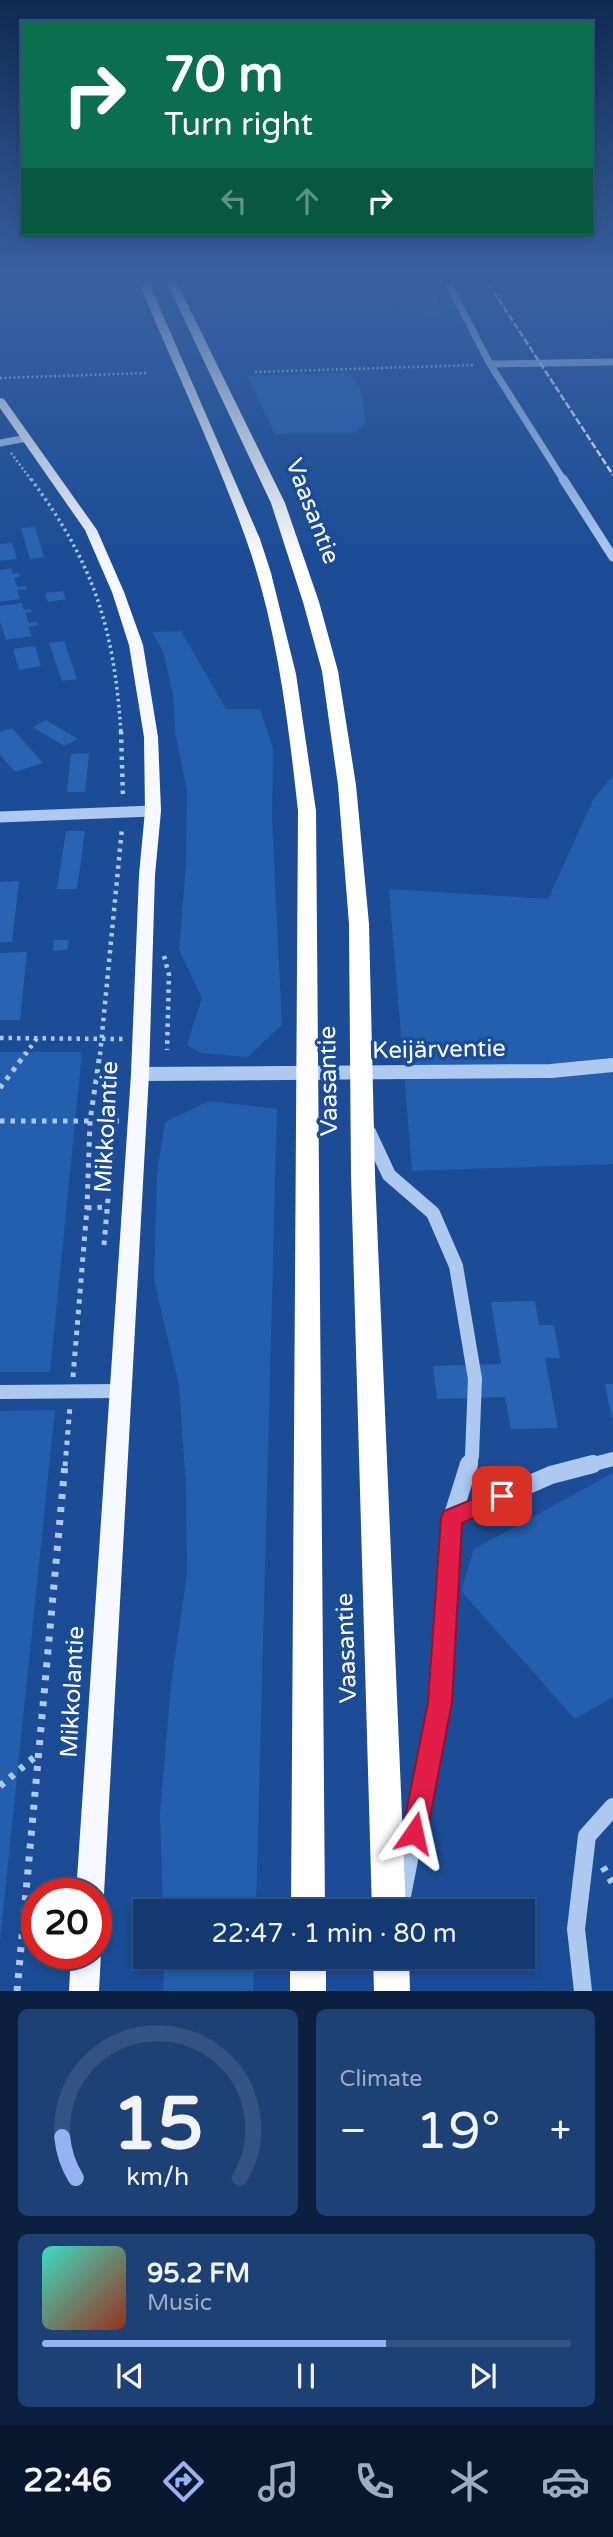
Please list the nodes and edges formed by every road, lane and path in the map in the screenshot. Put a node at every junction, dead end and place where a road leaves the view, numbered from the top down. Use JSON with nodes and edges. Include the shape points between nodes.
{"nodes":[{"id":1,"x":77,"y":376,"type":"edge"},
{"id":2,"x":184,"y":376,"type":"edge"},
{"id":3,"x":217,"y":376,"type":"edge"},
{"id":4,"x":497,"y":376,"type":"edge"},
{"id":5,"x":2,"y":379,"type":"edge"},
{"id":6,"x":0,"y":401,"type":"edge"},
{"id":7,"x":27,"y":438,"type":"junction"},
{"id":8,"x":2,"y":442,"type":"edge"},
{"id":9,"x":613,"y":557,"type":"edge"},
{"id":10,"x":153,"y":811,"type":"junction"},
{"id":11,"x":123,"y":813,"type":"junction"},
{"id":12,"x":0,"y":817,"type":"edge"},
{"id":13,"x":169,"y":975,"type":"dead end"},
{"id":14,"x":0,"y":1038,"type":"edge"},
{"id":15,"x":37,"y":1038,"type":"junction"},
{"id":16,"x":102,"y":1039,"type":"junction"},
{"id":17,"x":139,"y":1039,"type":"junction"},
{"id":18,"x":167,"y":1050,"type":"dead end"},
{"id":19,"x":613,"y":1065,"type":"edge"},
{"id":20,"x":140,"y":1074,"type":"junction"},
{"id":21,"x":0,"y":1088,"type":"edge"},
{"id":22,"x":362,"y":1116,"type":"junction"},
{"id":23,"x":0,"y":1121,"type":"edge"},
{"id":24,"x":90,"y":1121,"type":"junction"},
{"id":25,"x":137,"y":1121,"type":"junction"},
{"id":26,"x":112,"y":1153,"type":"dead end"},
{"id":27,"x":106,"y":1207,"type":"junction"},
{"id":28,"x":87,"y":1208,"type":"junction"},
{"id":29,"x":104,"y":1245,"type":"dead end"},
{"id":30,"x":72,"y":1391,"type":"junction"},
{"id":31,"x":120,"y":1391,"type":"junction"},
{"id":32,"x":0,"y":1392,"type":"edge"},
{"id":33,"x":613,"y":1459,"type":"edge"},
{"id":34,"x":452,"y":1518,"type":"junction"},
{"id":35,"x":38,"y":1755,"type":"junction"},
{"id":36,"x":0,"y":1786,"type":"edge"},
{"id":37,"x":613,"y":1807,"type":"edge"},
{"id":38,"x":587,"y":1836,"type":"joint"},
{"id":39,"x":91,"y":1878,"type":"edge"},
{"id":40,"x":308,"y":1899,"type":"edge"},
{"id":41,"x":389,"y":1899,"type":"edge"},
{"id":42,"x":401,"y":1899,"type":"edge"},
{"id":43,"x":85,"y":1969,"type":"edge"},
{"id":44,"x":308,"y":1969,"type":"edge"},
{"id":45,"x":391,"y":1969,"type":"edge"},
{"id":46,"x":17,"y":1991,"type":"edge"},
{"id":47,"x":84,"y":1991,"type":"edge"},
{"id":48,"x":308,"y":1991,"type":"edge"},
{"id":49,"x":392,"y":1991,"type":"edge"},
{"id":50,"x":583,"y":1991,"type":"edge"}],
"edges":[{"from":1,"to":5,"type":"path"},
{"from":2,"to":40,"type":"highway","name":"Vaasantie","via":[[267,579],[297,715],[307,811]]},
{"from":3,"to":22,"type":"highway","name":"Vaasantie","via":[[278,503],[330,671],[347,785],[359,924]]},
{"from":4,"to":9,"type":"street"},
{"from":6,"to":7,"type":"main road","name":"Mikkolantie"},
{"from":7,"to":8,"type":"street"},
{"from":7,"to":10,"type":"main road","name":"Mikkolantie","via":[[91,530],[118,592],[144,684]]},
{"from":8,"to":11,"type":"path","via":[[67,530],[96,597],[118,684]]},
{"from":10,"to":11,"type":"street"},
{"from":10,"to":17,"type":"main road","name":"Mikkolantie"},
{"from":11,"to":12,"type":"street"},
{"from":11,"to":16,"type":"path"},
{"from":13,"to":18,"type":"path"},
{"from":14,"to":15,"type":"path"},
{"from":15,"to":16,"type":"path"},
{"from":15,"to":21,"type":"path"},
{"from":16,"to":17,"type":"path"},
{"from":16,"to":24,"type":"path"},
{"from":17,"to":20,"type":"main road","name":"Mikkolantie"},
{"from":19,"to":20,"type":"street","name":"Keijärventie","via":[[551,1071]]},
{"from":20,"to":25,"type":"main road","name":"Mikkolantie"},
{"from":22,"to":34,"type":"street","via":[[389,1175],[433,1213],[456,1266],[475,1379],[472,1456]]},
{"from":22,"to":41,"type":"highway","name":"Vaasantie"},
{"from":23,"to":24,"type":"path"},
{"from":24,"to":25,"type":"path"},
{"from":24,"to":28,"type":"path"},
{"from":25,"to":31,"type":"main road","name":"Mikkolantie"},
{"from":26,"to":27,"type":"path"},
{"from":27,"to":28,"type":"path"},
{"from":27,"to":29,"type":"path"},
{"from":28,"to":30,"type":"path"},
{"from":30,"to":31,"type":"street"},
{"from":30,"to":32,"type":"street"},
{"from":30,"to":35,"type":"path"},
{"from":31,"to":39,"type":"main road","name":"Mikkolantie"},
{"from":33,"to":34,"type":"street","via":[[551,1475]]},
{"from":34,"to":42,"type":"street","via":[[440,1702]]},
{"from":35,"to":36,"type":"path"},
{"from":35,"to":46,"type":"path"},
{"from":37,"to":38,"type":"street"},
{"from":38,"to":50,"type":"street","via":[[576,1929]]},
{"from":43,"to":47,"type":"main road"},
{"from":44,"to":48,"type":"highway"},
{"from":45,"to":49,"type":"highway"}]}
